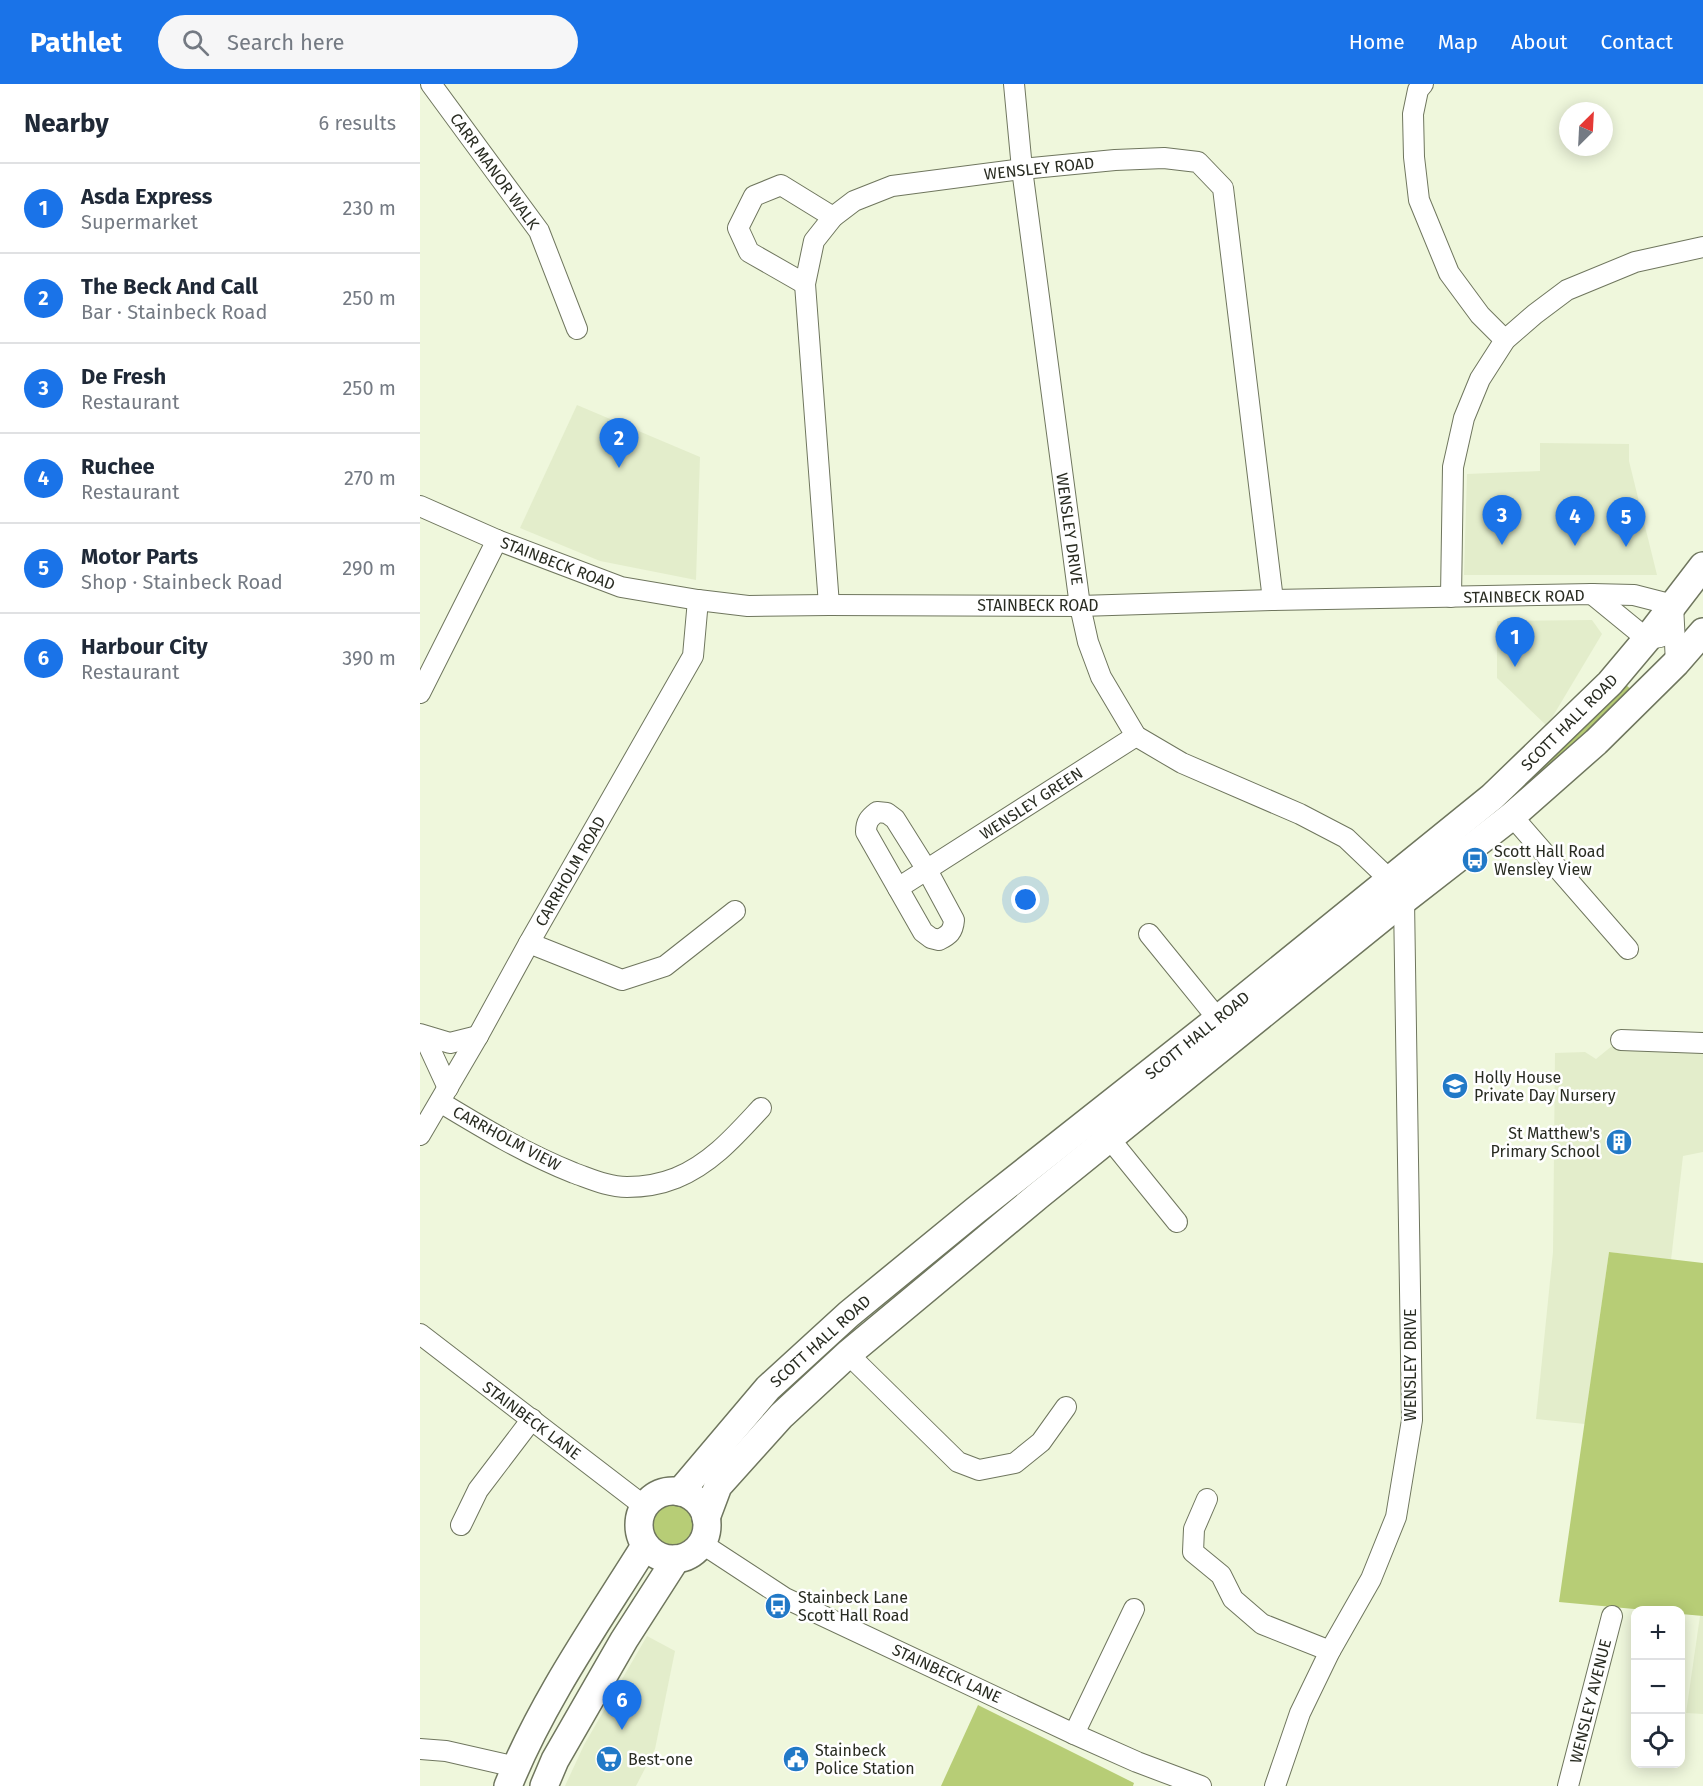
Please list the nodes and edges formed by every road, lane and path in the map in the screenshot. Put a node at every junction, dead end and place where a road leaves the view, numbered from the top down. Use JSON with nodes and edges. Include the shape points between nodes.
{"nodes":[{"id":1,"x":431,"y":84,"type":"edge"},
{"id":2,"x":1014,"y":84,"type":"edge"},
{"id":3,"x":1423,"y":84,"type":"edge"},
{"id":4,"x":1022,"y":169,"type":"junction"},
{"id":5,"x":833,"y":217,"type":"junction"},
{"id":6,"x":1703,"y":248,"type":"edge"},
{"id":7,"x":805,"y":284,"type":"junction"},
{"id":8,"x":577,"y":329,"type":"dead end"},
{"id":9,"x":1505,"y":340,"type":"junction"},
{"id":10,"x":420,"y":506,"type":"edge"},
{"id":11,"x":497,"y":540,"type":"junction"},
{"id":12,"x":1703,"y":566,"type":"edge"},
{"id":13,"x":1592,"y":594,"type":"junction"},
{"id":14,"x":1450,"y":597,"type":"junction"},
{"id":15,"x":698,"y":600,"type":"junction"},
{"id":16,"x":1273,"y":600,"type":"junction"},
{"id":17,"x":829,"y":605,"type":"junction"},
{"id":18,"x":1673,"y":605,"type":"junction"},
{"id":19,"x":1080,"y":606,"type":"junction"},
{"id":20,"x":1703,"y":631,"type":"edge"},
{"id":21,"x":1674,"y":635,"type":"junction"},
{"id":22,"x":1647,"y":639,"type":"junction"},
{"id":23,"x":1676,"y":663,"type":"junction"},
{"id":24,"x":420,"y":693,"type":"edge"},
{"id":25,"x":1136,"y":736,"type":"junction"},
{"id":26,"x":1512,"y":816,"type":"junction"},
{"id":27,"x":927,"y":870,"type":"junction"},
{"id":28,"x":898,"y":888,"type":"junction"},
{"id":29,"x":1397,"y":902,"type":"junction"},
{"id":30,"x":735,"y":911,"type":"dead end"},
{"id":31,"x":1149,"y":934,"type":"dead end"},
{"id":32,"x":529,"y":943,"type":"junction"},
{"id":33,"x":1628,"y":949,"type":"dead end"},
{"id":34,"x":1218,"y":1018,"type":"junction"},
{"id":35,"x":422,"y":1035,"type":"edge"},
{"id":36,"x":478,"y":1036,"type":"junction"},
{"id":37,"x":1621,"y":1040,"type":"dead end"},
{"id":38,"x":1703,"y":1043,"type":"edge"},
{"id":39,"x":444,"y":1095,"type":"junction"},
{"id":40,"x":761,"y":1108,"type":"dead end"},
{"id":41,"x":420,"y":1135,"type":"edge"},
{"id":42,"x":1109,"y":1138,"type":"junction"},
{"id":43,"x":1177,"y":1222,"type":"dead end"},
{"id":44,"x":420,"y":1334,"type":"edge"},
{"id":45,"x":848,"y":1354,"type":"junction"},
{"id":46,"x":1066,"y":1407,"type":"dead end"},
{"id":47,"x":532,"y":1419,"type":"junction"},
{"id":48,"x":680,"y":1492,"type":"junction"},
{"id":49,"x":1207,"y":1499,"type":"dead end"},
{"id":50,"x":644,"y":1506,"type":"junction"},
{"id":51,"x":460,"y":1525,"type":"dead end"},
{"id":52,"x":704,"y":1531,"type":"junction"},
{"id":53,"x":645,"y":1546,"type":"junction"},
{"id":54,"x":676,"y":1559,"type":"junction"},
{"id":55,"x":1134,"y":1609,"type":"dead end"},
{"id":56,"x":1612,"y":1616,"type":"dead end"},
{"id":57,"x":1330,"y":1651,"type":"junction"},
{"id":58,"x":1074,"y":1734,"type":"junction"},
{"id":59,"x":420,"y":1749,"type":"edge"},
{"id":60,"x":512,"y":1776,"type":"edge"},
{"id":61,"x":544,"y":1786,"type":"edge"},
{"id":62,"x":1201,"y":1786,"type":"edge"},
{"id":63,"x":1275,"y":1786,"type":"edge"},
{"id":64,"x":1568,"y":1786,"type":"edge"}],
"edges":[{"from":1,"to":8,"type":"street","name":"CARR MANOR WALK","via":[[539,231]]},
{"from":2,"to":4,"type":"street","name":"WENSLEY DRIVE"},
{"from":3,"to":9,"type":"street","via":[[1413,114],[1419,200],[1449,273],[1480,315]]},
{"from":4,"to":5,"type":"street","name":"WENSLEY ROAD","via":[[892,186],[854,201]]},
{"from":4,"to":16,"type":"street","name":"WENSLEY ROAD","via":[[1164,158],[1198,162],[1223,188]]},
{"from":4,"to":19,"type":"street","name":"WENSLEY DRIVE"},
{"from":5,"to":7,"type":"street","name":"WENSLEY ROAD","via":[[814,242]]},
{"from":5,"to":7,"type":"street","via":[[781,185],[754,196],[738,228],[749,252]]},
{"from":6,"to":9,"type":"street","via":[[1635,262],[1567,290]]},
{"from":7,"to":17,"type":"street","name":"WENSLEY ROAD"},
{"from":9,"to":14,"type":"street","via":[[1480,380],[1464,418],[1453,467]]},
{"from":10,"to":11,"type":"street","name":"STAINBECK ROAD"},
{"from":11,"to":15,"type":"street","name":"STAINBECK ROAD","via":[[621,587]]},
{"from":11,"to":24,"type":"street"},
{"from":12,"to":18,"type":"highway","name":"SCOTT HALL ROAD"},
{"from":13,"to":14,"type":"street","name":"STAINBECK ROAD"},
{"from":13,"to":18,"type":"street","name":"STAINBECK ROAD","via":[[1634,596]]},
{"from":13,"to":22,"type":"street"},
{"from":14,"to":16,"type":"street","name":"STAINBECK ROAD"},
{"from":15,"to":17,"type":"street","name":"STAINBECK ROAD","via":[[748,606]]},
{"from":15,"to":32,"type":"street","name":"CARRHOLM ROAD","via":[[693,656]]},
{"from":16,"to":19,"type":"street","name":"STAINBECK ROAD"},
{"from":17,"to":19,"type":"street","name":"STAINBECK ROAD"},
{"from":18,"to":21,"type":"street"},
{"from":18,"to":22,"type":"highway","name":"SCOTT HALL ROAD"},
{"from":19,"to":25,"type":"street","name":"WENSLEY DRIVE","via":[[1101,677]]},
{"from":20,"to":21,"type":"street"},
{"from":20,"to":23,"type":"highway","name":"SCOTT HALL ROAD"},
{"from":21,"to":22,"type":"street"},
{"from":21,"to":23,"type":"street"},
{"from":22,"to":29,"type":"highway","name":"SCOTT HALL ROAD","via":[[1610,683],[1492,797]]},
{"from":23,"to":26,"type":"highway","name":"SCOTT HALL ROAD","via":[[1596,742]]},
{"from":25,"to":27,"type":"street","name":"WENSLEY GREEN"},
{"from":25,"to":29,"type":"street","name":"WENSLEY DRIVE","via":[[1182,763],[1346,838]]},
{"from":26,"to":29,"type":"highway","name":"SCOTT HALL ROAD"},
{"from":26,"to":33,"type":"street"},
{"from":27,"to":28,"type":"street","name":"WENSLEY GREEN"},
{"from":27,"to":28,"type":"street","via":[[954,920],[948,936],[939,940],[923,932]]},
{"from":27,"to":28,"type":"street","via":[[895,819],[877,812],[866,824],[866,832]]},
{"from":29,"to":34,"type":"highway","name":"SCOTT HALL ROAD"},
{"from":29,"to":42,"type":"highway","name":"SCOTT HALL ROAD"},
{"from":29,"to":57,"type":"street","name":"WENSLEY DRIVE","via":[[1412,1420],[1396,1517],[1371,1579]]},
{"from":30,"to":32,"type":"street","via":[[665,966],[622,980]]},
{"from":31,"to":34,"type":"street"},
{"from":32,"to":36,"type":"street","name":"CARRHOLM ROAD"},
{"from":34,"to":48,"type":"highway","name":"SCOTT HALL ROAD","via":[[849,1314],[768,1388]]},
{"from":35,"to":36,"type":"street","via":[[450,1043]]},
{"from":35,"to":39,"type":"street"},
{"from":36,"to":39,"type":"street","name":"CARRHOLM ROAD"},
{"from":37,"to":38,"type":"street"},
{"from":39,"to":40,"type":"street","name":"CARRHOLM VIEW","via":[[497,1137],[540,1159],[597,1182],[625,1187],[653,1185],[698,1166]]},
{"from":39,"to":41,"type":"street","name":"CARRHOLM ROAD"},
{"from":42,"to":43,"type":"street"},
{"from":42,"to":45,"type":"highway","name":"SCOTT HALL ROAD"},
{"from":44,"to":47,"type":"street","name":"STAINBECK LANE"},
{"from":45,"to":46,"type":"street","via":[[958,1462],[979,1470],[1015,1463],[1041,1442]]},
{"from":45,"to":52,"type":"highway","name":"SCOTT HALL ROAD","via":[[781,1416],[718,1486]]},
{"from":47,"to":50,"type":"street","name":"STAINBECK LANE"},
{"from":47,"to":51,"type":"street","via":[[478,1490]]},
{"from":48,"to":50,"type":"highway","via":[[658,1495]]},
{"from":48,"to":52,"type":"highway","via":[[703,1510]]},
{"from":49,"to":57,"type":"street","via":[[1194,1529],[1193,1552],[1221,1575],[1233,1599],[1262,1624]]},
{"from":50,"to":53,"type":"highway","via":[[639,1523]]},
{"from":52,"to":54,"type":"highway","via":[[694,1552]]},
{"from":52,"to":58,"type":"street","name":"STAINBECK LANE","via":[[785,1598]]},
{"from":53,"to":54,"type":"highway","via":[[664,1558]]},
{"from":53,"to":60,"type":"highway","via":[[552,1696]]},
{"from":54,"to":61,"type":"highway","via":[[624,1640]]},
{"from":55,"to":58,"type":"street"},
{"from":56,"to":64,"type":"street","name":"WENSLEY AVENUE"},
{"from":57,"to":63,"type":"street","name":"WENSLEY DRIVE","via":[[1300,1713]]},
{"from":58,"to":62,"type":"street","name":"STAINBECK LANE"},
{"from":59,"to":60,"type":"street","via":[[446,1751]]}]}
